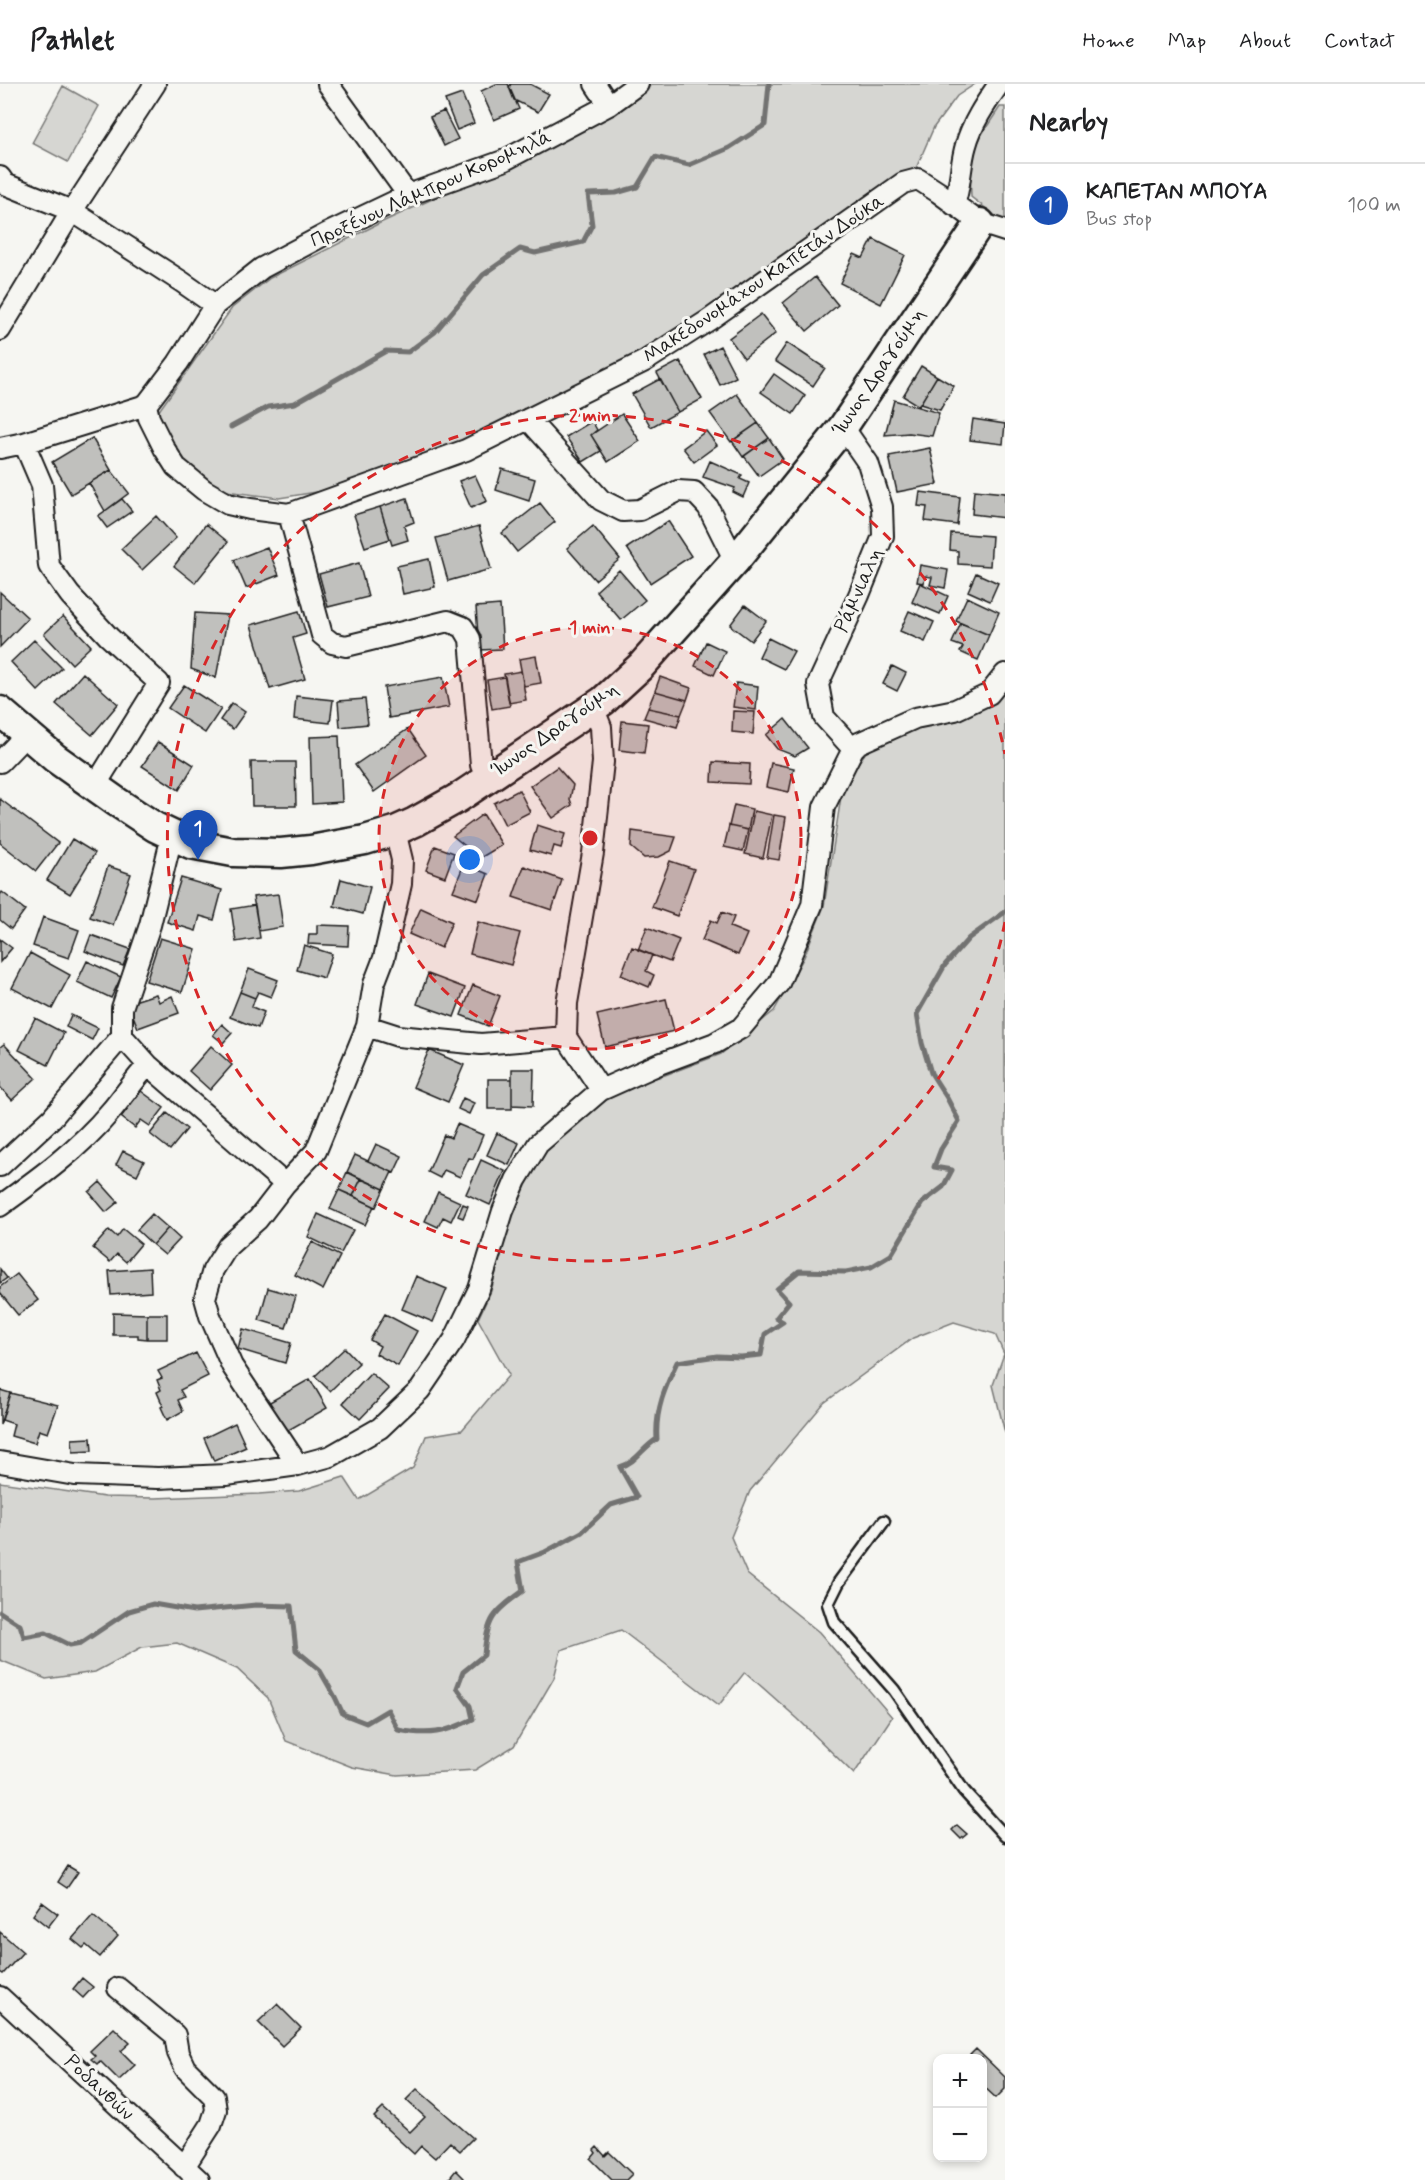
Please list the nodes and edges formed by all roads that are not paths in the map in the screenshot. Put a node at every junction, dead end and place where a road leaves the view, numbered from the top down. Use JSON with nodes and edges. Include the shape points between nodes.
{"nodes":[{"id":1,"x":155,"y":84,"type":"edge"},
{"id":2,"x":328,"y":84,"type":"edge"},
{"id":3,"x":595,"y":84,"type":"edge"},
{"id":4,"x":638,"y":84,"type":"edge"},
{"id":5,"x":999,"y":84,"type":"edge"},
{"id":6,"x":609,"y":105,"type":"junction"},
{"id":7,"x":0,"y":177,"type":"edge"},
{"id":8,"x":408,"y":195,"type":"junction"},
{"id":9,"x":954,"y":205,"type":"junction"},
{"id":10,"x":72,"y":211,"type":"junction"},
{"id":11,"x":992,"y":227,"type":"edge"},
{"id":12,"x":215,"y":305,"type":"junction"},
{"id":13,"x":0,"y":330,"type":"edge"},
{"id":14,"x":147,"y":405,"type":"junction"},
{"id":15,"x":528,"y":419,"type":"junction"},
{"id":16,"x":843,"y":427,"type":"junction"},
{"id":17,"x":24,"y":442,"type":"junction"},
{"id":18,"x":0,"y":447,"type":"edge"},
{"id":19,"x":289,"y":514,"type":"junction"},
{"id":20,"x":735,"y":561,"type":"junction"},
{"id":21,"x":1005,"y":674,"type":"edge"},
{"id":22,"x":593,"y":708,"type":"junction"},
{"id":23,"x":0,"y":711,"type":"edge"},
{"id":24,"x":26,"y":735,"type":"junction"},
{"id":25,"x":853,"y":748,"type":"junction"},
{"id":26,"x":0,"y":762,"type":"edge"},
{"id":27,"x":487,"y":779,"type":"junction"},
{"id":28,"x":95,"y":786,"type":"junction"},
{"id":29,"x":395,"y":831,"type":"junction"},
{"id":30,"x":172,"y":836,"type":"junction"},
{"id":31,"x":367,"y":1026,"type":"junction"},
{"id":32,"x":122,"y":1036,"type":"junction"},
{"id":33,"x":566,"y":1036,"type":"junction"},
{"id":34,"x":148,"y":1065,"type":"junction"},
{"id":35,"x":601,"y":1090,"type":"junction"},
{"id":36,"x":0,"y":1167,"type":"edge"},
{"id":37,"x":285,"y":1184,"type":"junction"},
{"id":38,"x":0,"y":1206,"type":"edge"},
{"id":39,"x":0,"y":1462,"type":"edge"},
{"id":40,"x":298,"y":1465,"type":"junction"},
{"id":41,"x":884,"y":1521,"type":"dead end"},
{"id":42,"x":1005,"y":1836,"type":"edge"},
{"id":43,"x":118,"y":1988,"type":"dead end"},
{"id":44,"x":0,"y":1997,"type":"edge"},
{"id":45,"x":191,"y":2173,"type":"edge"}],
"edges":[{"from":1,"to":10,"type":"street"},
{"from":2,"to":8,"type":"street"},
{"from":3,"to":6,"type":"street"},
{"from":4,"to":6,"type":"street","name":"Προξένου Λάμπρου Κορομηλά"},
{"from":5,"to":9,"type":"street","via":[[966,144]]},
{"from":6,"to":8,"type":"street","name":"Προξένου Λάμπρου Κορομηλά","via":[[503,161]]},
{"from":7,"to":10,"type":"street","via":[[5,184]]},
{"from":8,"to":12,"type":"street","name":"Προξένου Λάμπρου Κορομηλά","via":[[262,268]]},
{"from":9,"to":11,"type":"street","name":"Μακεδονομάχου Καπετάν Δούκα"},
{"from":9,"to":15,"type":"street","name":"Μακεδονομάχου Καπετάν Δούκα","via":[[918,179],[903,183],[645,362]]},
{"from":10,"to":12,"type":"street"},
{"from":10,"to":13,"type":"street"},
{"from":11,"to":16,"type":"street","name":"Ίωνος Δραγούμη"},
{"from":12,"to":14,"type":"street","name":"Προξένου Λάμπρου Κορομηλά"},
{"from":14,"to":17,"type":"street"},
{"from":14,"to":19,"type":"street","name":"Μακεδονομάχου Καπετάν Δούκα","via":[[149,418],[176,466],[204,490],[228,504]]},
{"from":15,"to":19,"type":"street","name":"Μακεδονομάχου Καπετάν Δούκα","via":[[466,450]]},
{"from":15,"to":20,"type":"street","via":[[601,500],[622,511],[640,510],[678,491],[694,492],[708,507]]},
{"from":16,"to":20,"type":"street","name":"Ίωνος Δραγούμη"},
{"from":16,"to":25,"type":"street","name":"Ράμνιαλη","via":[[868,463],[882,507],[883,536],[818,684],[824,717]]},
{"from":17,"to":18,"type":"street"},
{"from":17,"to":28,"type":"street","via":[[42,485],[49,566],[109,637],[159,683]]},
{"from":19,"to":27,"type":"street","via":[[322,634],[332,643],[345,646],[448,621],[463,627],[470,639],[482,765]]},
{"from":20,"to":22,"type":"street","name":"Ίωνος Δραγούμη","via":[[641,666]]},
{"from":21,"to":25,"type":"street","via":[[989,694],[955,710],[915,718]]},
{"from":22,"to":27,"type":"street","name":"Ίωνος Δραγούμη"},
{"from":22,"to":33,"type":"street","via":[[601,727],[603,762],[593,853],[567,1003]]},
{"from":23,"to":24,"type":"street","name":"Ίωνος Δραγούμη"},
{"from":24,"to":26,"type":"street"},
{"from":24,"to":28,"type":"street","name":"Ίωνος Δραγούμη"},
{"from":25,"to":35,"type":"street","via":[[824,807],[812,905],[779,983],[741,1028],[715,1044]]},
{"from":27,"to":29,"type":"street","name":"Ίωνος Δραγούμη"},
{"from":28,"to":30,"type":"street","name":"Ίωνος Δραγούμη"},
{"from":29,"to":30,"type":"street","name":"Ίωνος Δραγούμη","via":[[331,847],[264,854],[210,849]]},
{"from":29,"to":31,"type":"street","via":[[402,877]]},
{"from":30,"to":32,"type":"street","via":[[150,925],[122,1008]]},
{"from":31,"to":33,"type":"street","via":[[398,1036],[481,1044]]},
{"from":31,"to":37,"type":"street","via":[[316,1151]]},
{"from":32,"to":34,"type":"street"},
{"from":32,"to":36,"type":"street","via":[[52,1118]]},
{"from":33,"to":35,"type":"street"},
{"from":34,"to":37,"type":"street"},
{"from":34,"to":38,"type":"street","via":[[110,1113],[71,1151]]},
{"from":35,"to":40,"type":"street","via":[[538,1144],[516,1180],[479,1289],[454,1340],[420,1390],[380,1428],[331,1456]]},
{"from":37,"to":40,"type":"street","via":[[258,1219],[228,1246],[213,1270],[205,1298],[232,1366]]},
{"from":39,"to":40,"type":"street","via":[[75,1475],[158,1478],[226,1475]]},
{"from":41,"to":42,"type":"lane","via":[[839,1582],[828,1604],[834,1622],[894,1690],[964,1791]]},
{"from":43,"to":45,"type":"street","via":[[175,2035],[185,2068],[214,2097],[216,2110]]},
{"from":44,"to":45,"type":"street","name":"Ροδανθών"}]}
